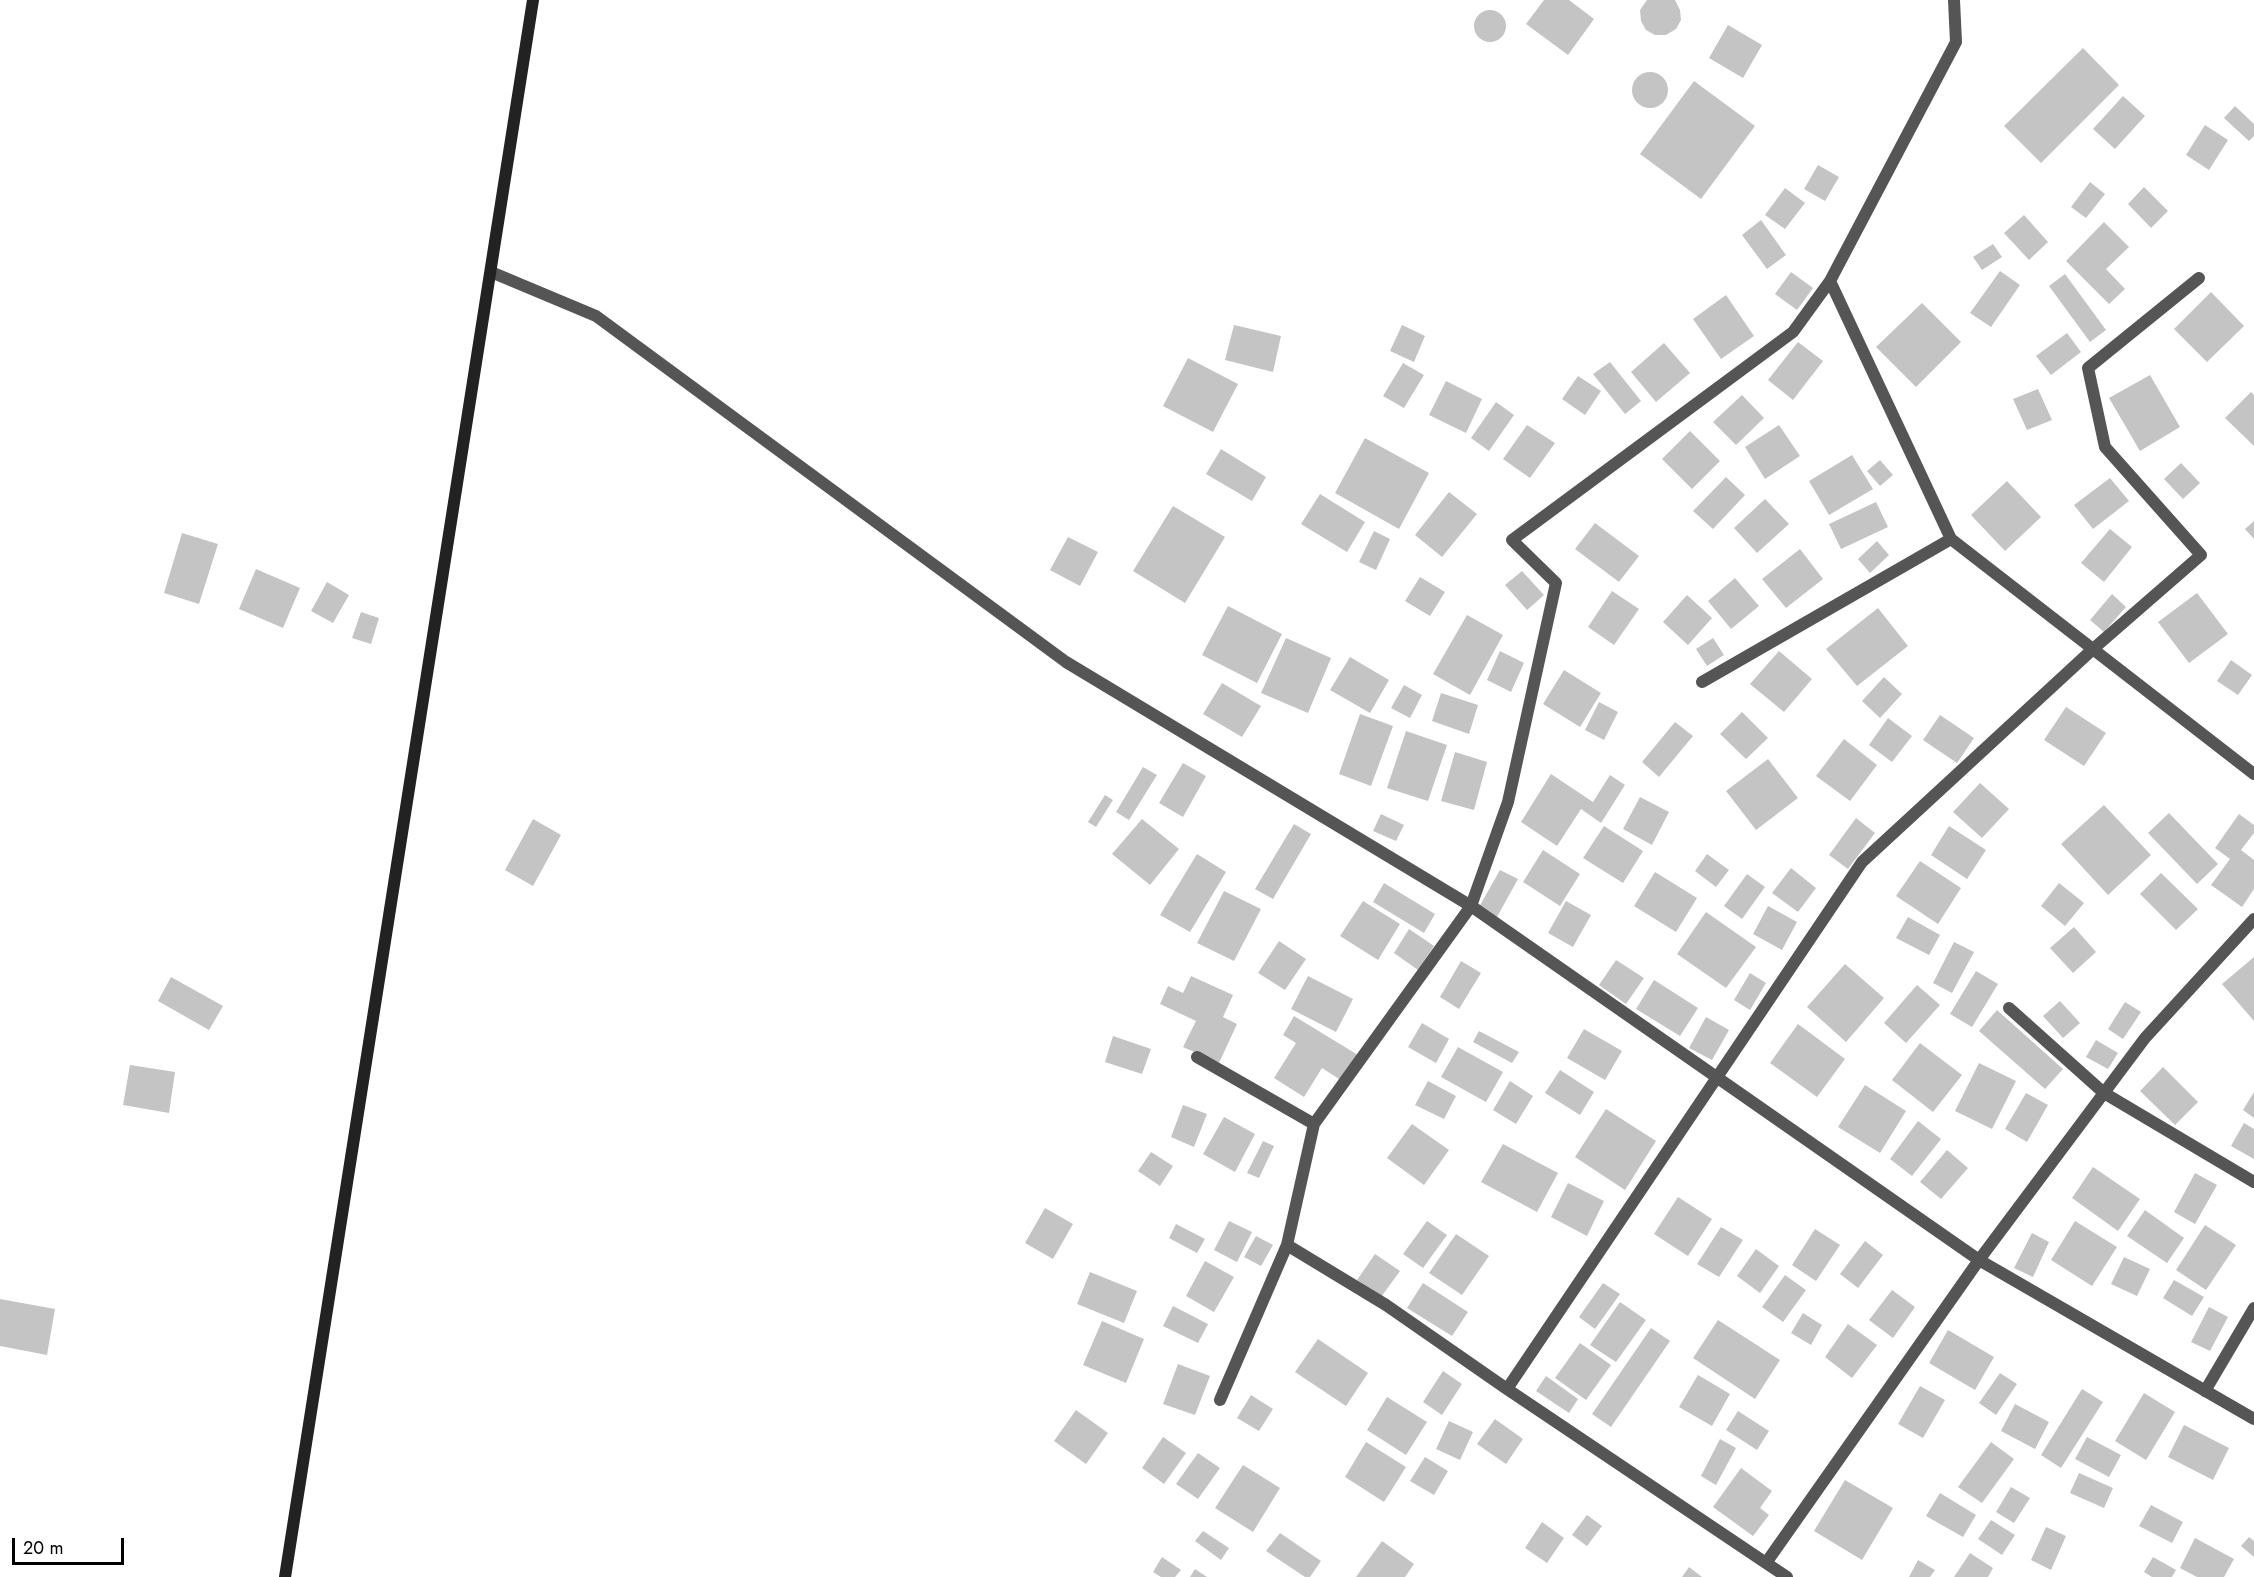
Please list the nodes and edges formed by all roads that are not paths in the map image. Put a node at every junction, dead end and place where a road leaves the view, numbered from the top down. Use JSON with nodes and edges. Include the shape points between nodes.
{"nodes":[{"id":1,"x":533,"y":0,"type":"edge"},
{"id":2,"x":1954,"y":0,"type":"edge"},
{"id":3,"x":491,"y":272,"type":"junction"},
{"id":4,"x":2199,"y":278,"type":"dead end"},
{"id":5,"x":1830,"y":281,"type":"junction"},
{"id":6,"x":1951,"y":539,"type":"junction"},
{"id":7,"x":2093,"y":649,"type":"junction"},
{"id":8,"x":1702,"y":682,"type":"dead end"},
{"id":9,"x":2254,"y":774,"type":"edge"},
{"id":10,"x":1471,"y":906,"type":"junction"},
{"id":11,"x":2254,"y":919,"type":"edge"},
{"id":12,"x":2009,"y":1008,"type":"dead end"},
{"id":13,"x":1197,"y":1058,"type":"dead end"},
{"id":14,"x":1716,"y":1077,"type":"junction"},
{"id":15,"x":2104,"y":1093,"type":"junction"},
{"id":16,"x":1314,"y":1124,"type":"junction"},
{"id":17,"x":2254,"y":1182,"type":"edge"},
{"id":18,"x":1287,"y":1245,"type":"junction"},
{"id":19,"x":1979,"y":1260,"type":"junction"},
{"id":20,"x":2254,"y":1308,"type":"edge"},
{"id":21,"x":1507,"y":1389,"type":"junction"},
{"id":22,"x":2205,"y":1391,"type":"junction"},
{"id":23,"x":1220,"y":1400,"type":"dead end"},
{"id":24,"x":2254,"y":1419,"type":"edge"},
{"id":25,"x":1766,"y":1563,"type":"junction"},
{"id":26,"x":285,"y":1577,"type":"edge"},
{"id":27,"x":1787,"y":1577,"type":"edge"}],
"edges":[{"from":1,"to":3,"type":"street"},
{"from":2,"to":5,"type":"street","via":[[1956,42]]},
{"from":3,"to":10,"type":"street","via":[[596,316],[1066,662]]},
{"from":3,"to":26,"type":"street"},
{"from":4,"to":7,"type":"street","via":[[2088,368],[2105,447],[2201,555]]},
{"from":5,"to":6,"type":"street"},
{"from":5,"to":10,"type":"street","via":[[1793,332],[1512,540],[1556,583],[1508,802]]},
{"from":6,"to":7,"type":"street"},
{"from":6,"to":8,"type":"street"},
{"from":7,"to":9,"type":"street"},
{"from":7,"to":14,"type":"street","via":[[1862,862]]},
{"from":10,"to":14,"type":"street"},
{"from":10,"to":16,"type":"street"},
{"from":11,"to":15,"type":"street","via":[[2145,1038]]},
{"from":12,"to":15,"type":"street"},
{"from":13,"to":16,"type":"street"},
{"from":14,"to":19,"type":"street"},
{"from":14,"to":21,"type":"street"},
{"from":15,"to":17,"type":"street"},
{"from":15,"to":19,"type":"street"},
{"from":16,"to":18,"type":"street"},
{"from":18,"to":21,"type":"street","via":[[1386,1305]]},
{"from":18,"to":23,"type":"street"},
{"from":19,"to":22,"type":"street"},
{"from":19,"to":25,"type":"street"},
{"from":20,"to":22,"type":"street"},
{"from":21,"to":25,"type":"street"},
{"from":22,"to":24,"type":"street"},
{"from":25,"to":27,"type":"street"}]}
